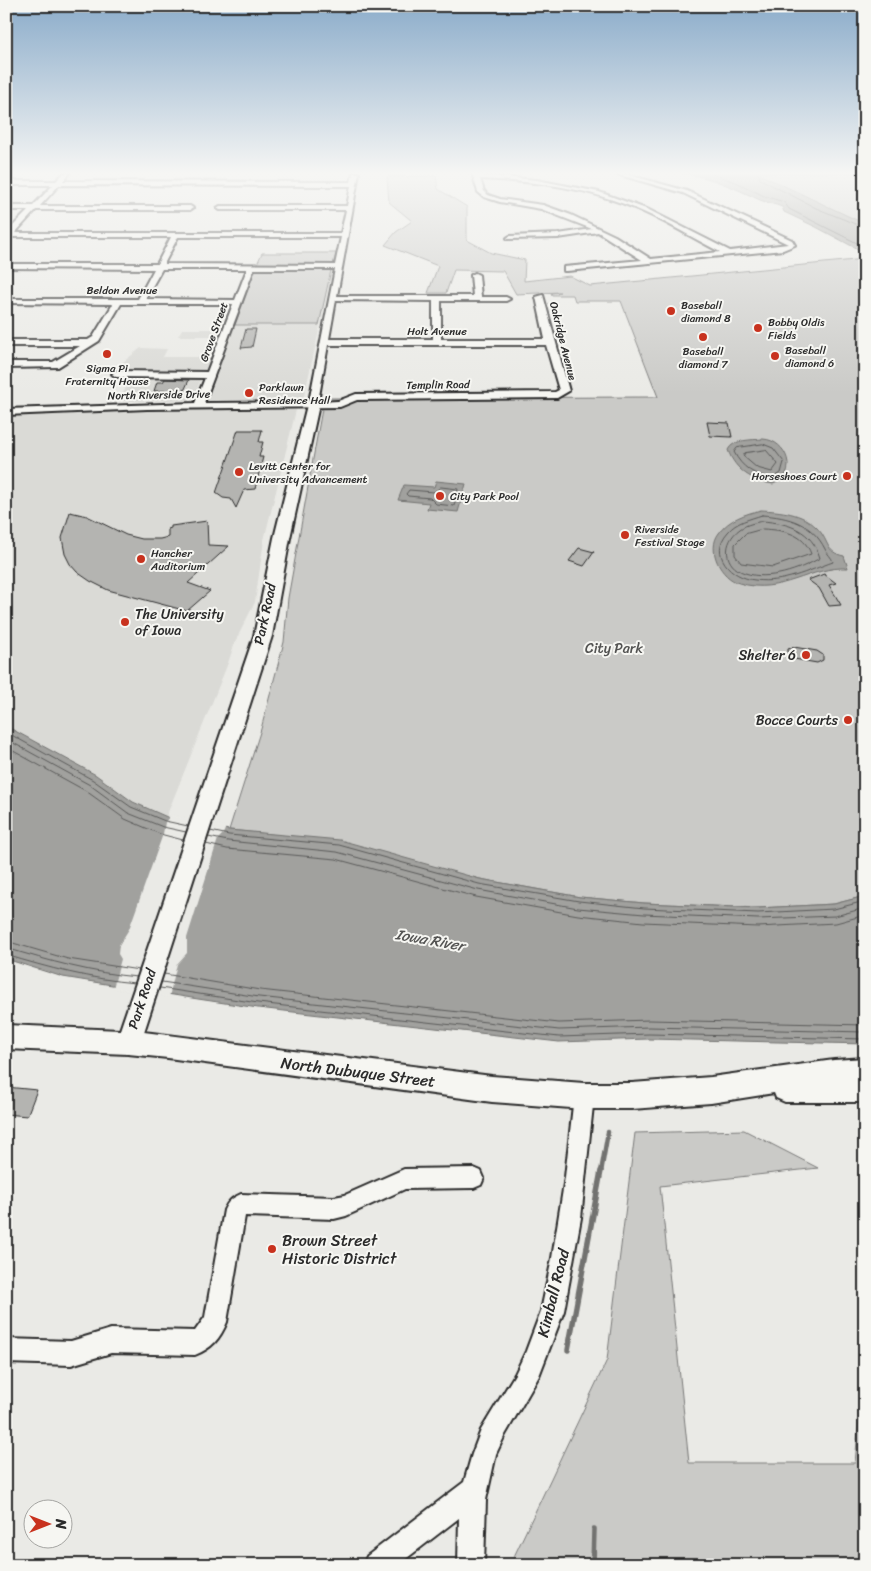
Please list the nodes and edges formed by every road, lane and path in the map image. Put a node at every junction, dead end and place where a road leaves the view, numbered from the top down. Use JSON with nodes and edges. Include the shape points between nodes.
{"nodes":[{"id":1,"x":170,"y":246,"type":"edge"},
{"id":2,"x":342,"y":246,"type":"edge"},
{"id":3,"x":625,"y":246,"type":"edge"},
{"id":4,"x":715,"y":246,"type":"edge"},
{"id":5,"x":790,"y":246,"type":"edge"},
{"id":6,"x":728,"y":253,"type":"junction"},
{"id":7,"x":650,"y":261,"type":"junction"},
{"id":8,"x":6,"y":266,"type":"edge"},
{"id":9,"x":159,"y":267,"type":"junction"},
{"id":10,"x":251,"y":267,"type":"junction"},
{"id":11,"x":338,"y":267,"type":"junction"},
{"id":12,"x":567,"y":270,"type":"dead end"},
{"id":13,"x":475,"y":275,"type":"dead end"},
{"id":14,"x":540,"y":297,"type":"dead end"},
{"id":15,"x":333,"y":298,"type":"junction"},
{"id":16,"x":437,"y":298,"type":"junction"},
{"id":17,"x":477,"y":298,"type":"junction"},
{"id":18,"x":506,"y":299,"type":"dead end"},
{"id":19,"x":6,"y":301,"type":"edge"},
{"id":20,"x":118,"y":302,"type":"junction"},
{"id":21,"x":140,"y":302,"type":"junction"},
{"id":22,"x":238,"y":302,"type":"junction"},
{"id":23,"x":324,"y":342,"type":"junction"},
{"id":24,"x":437,"y":342,"type":"junction"},
{"id":25,"x":550,"y":342,"type":"junction"},
{"id":26,"x":6,"y":343,"type":"edge"},
{"id":27,"x":91,"y":343,"type":"junction"},
{"id":28,"x":6,"y":365,"type":"edge"},
{"id":29,"x":116,"y":374,"type":"dead end"},
{"id":30,"x":211,"y":375,"type":"junction"},
{"id":31,"x":564,"y":391,"type":"joint"},
{"id":32,"x":199,"y":405,"type":"junction"},
{"id":33,"x":312,"y":405,"type":"junction"},
{"id":34,"x":6,"y":412,"type":"edge"},
{"id":35,"x":6,"y":1037,"type":"edge"},
{"id":36,"x":128,"y":1042,"type":"junction"},
{"id":37,"x":865,"y":1070,"type":"edge"},
{"id":38,"x":865,"y":1089,"type":"edge"},
{"id":39,"x":711,"y":1090,"type":"junction"},
{"id":40,"x":584,"y":1096,"type":"junction"},
{"id":41,"x":474,"y":1178,"type":"dead end"},
{"id":42,"x":6,"y":1350,"type":"edge"},
{"id":43,"x":475,"y":1489,"type":"junction"},
{"id":44,"x":376,"y":1565,"type":"edge"},
{"id":45,"x":471,"y":1565,"type":"edge"}],
"edges":[{"from":1,"to":9,"type":"street"},
{"from":2,"to":11,"type":"street","name":"Park Road"},
{"from":3,"to":7,"type":"street"},
{"from":4,"to":6,"type":"street"},
{"from":5,"to":6,"type":"street"},
{"from":6,"to":7,"type":"street"},
{"from":7,"to":12,"type":"street"},
{"from":8,"to":9,"type":"street"},
{"from":9,"to":10,"type":"street"},
{"from":9,"to":21,"type":"street"},
{"from":10,"to":11,"type":"street"},
{"from":10,"to":22,"type":"street","name":"Grove Street"},
{"from":11,"to":15,"type":"street","name":"Park Road"},
{"from":13,"to":17,"type":"street"},
{"from":14,"to":25,"type":"street","name":"Oakridge Avenue"},
{"from":15,"to":16,"type":"street"},
{"from":15,"to":23,"type":"street","name":"Park Road"},
{"from":16,"to":17,"type":"street"},
{"from":16,"to":24,"type":"street"},
{"from":17,"to":18,"type":"street"},
{"from":19,"to":20,"type":"street","name":"Beldon Avenue"},
{"from":20,"to":21,"type":"street","name":"Beldon Avenue"},
{"from":20,"to":27,"type":"street"},
{"from":21,"to":22,"type":"street","name":"Beldon Avenue"},
{"from":22,"to":30,"type":"street","name":"Grove Street"},
{"from":23,"to":24,"type":"street","name":"Holt Avenue"},
{"from":23,"to":33,"type":"street","name":"Park Road"},
{"from":24,"to":25,"type":"street","name":"Holt Avenue"},
{"from":25,"to":31,"type":"street","name":"Oakridge Avenue"},
{"from":26,"to":27,"type":"street"},
{"from":27,"to":28,"type":"street","via":[[54,365]]},
{"from":29,"to":30,"type":"street"},
{"from":30,"to":32,"type":"street","name":"Grove Street"},
{"from":31,"to":33,"type":"street","name":"Templin Road","via":[[552,396],[356,397],[340,404]]},
{"from":32,"to":33,"type":"street","name":"North Riverside Drive"},
{"from":32,"to":34,"type":"street","name":"North Riverside Drive"},
{"from":33,"to":36,"type":"main road","name":"Park Road","via":[[263,636]]},
{"from":35,"to":36,"type":"main road","name":"North Dubuque Street"},
{"from":36,"to":40,"type":"main road","name":"North Dubuque Street","via":[[492,1089]]},
{"from":37,"to":39,"type":"main road","name":"North Dubuque Street"},
{"from":38,"to":39,"type":"main road","name":"North Dubuque Street"},
{"from":39,"to":40,"type":"main road","name":"North Dubuque Street"},
{"from":40,"to":43,"type":"street","name":"Kimball Road","via":[[569,1226],[551,1312],[530,1370],[489,1440]]},
{"from":41,"to":42,"type":"street","via":[[404,1179],[334,1208],[241,1205],[234,1210],[216,1322],[210,1333],[195,1343],[111,1342],[71,1353]]},
{"from":43,"to":44,"type":"street"},
{"from":43,"to":45,"type":"street","name":"Kimball Road","via":[[470,1526]]}]}
